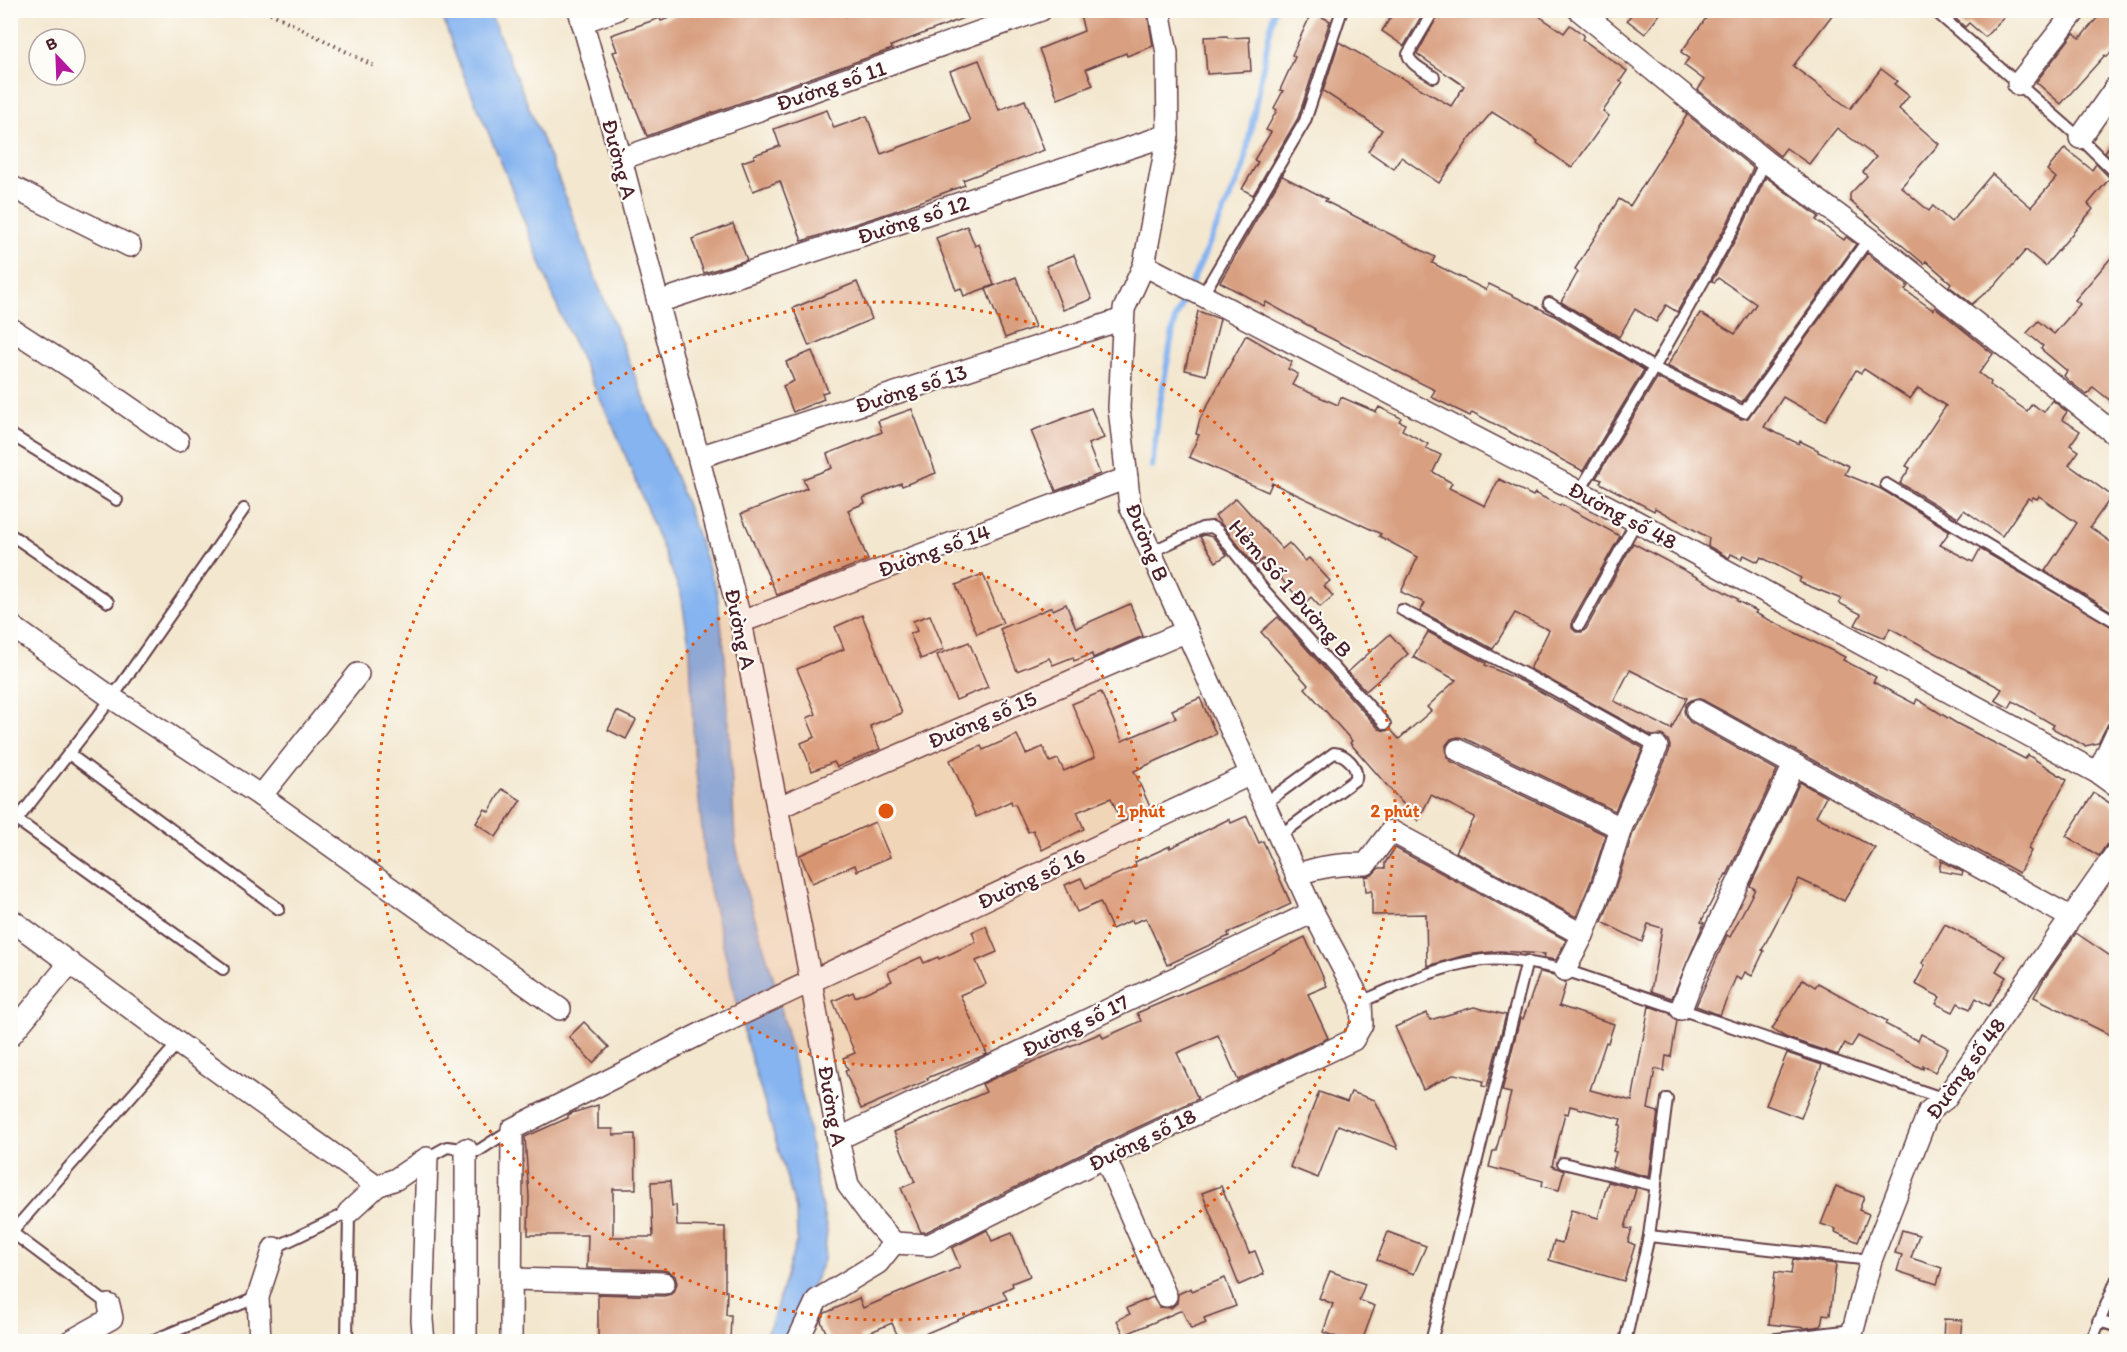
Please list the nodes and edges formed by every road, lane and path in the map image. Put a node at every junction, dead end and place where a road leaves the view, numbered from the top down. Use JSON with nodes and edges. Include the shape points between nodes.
{"nodes":[{"id":1,"x":265,"y":10,"type":"edge"},
{"id":2,"x":616,"y":10,"type":"edge"},
{"id":3,"x":1041,"y":10,"type":"edge"},
{"id":4,"x":1159,"y":10,"type":"edge"},
{"id":5,"x":1342,"y":10,"type":"edge"},
{"id":6,"x":1434,"y":10,"type":"edge"},
{"id":7,"x":1934,"y":10,"type":"edge"},
{"id":8,"x":2076,"y":10,"type":"edge"},
{"id":9,"x":1592,"y":14,"type":"edge"},
{"id":10,"x":580,"y":16,"type":"edge"},
{"id":11,"x":376,"y":67,"type":"dead end"},
{"id":12,"x":1434,"y":77,"type":"dead end"},
{"id":13,"x":2018,"y":84,"type":"junction"},
{"id":14,"x":2116,"y":87,"type":"edge"},
{"id":15,"x":1168,"y":135,"type":"junction"},
{"id":16,"x":2080,"y":138,"type":"junction"},
{"id":17,"x":621,"y":159,"type":"junction"},
{"id":18,"x":1765,"y":161,"type":"junction"},
{"id":19,"x":2116,"y":173,"type":"edge"},
{"id":20,"x":10,"y":186,"type":"edge"},
{"id":21,"x":1869,"y":238,"type":"junction"},
{"id":22,"x":130,"y":246,"type":"dead end"},
{"id":23,"x":1144,"y":266,"type":"junction"},
{"id":24,"x":1198,"y":294,"type":"junction"},
{"id":25,"x":658,"y":302,"type":"junction"},
{"id":26,"x":1548,"y":303,"type":"dead end"},
{"id":27,"x":1123,"y":319,"type":"junction"},
{"id":28,"x":10,"y":328,"type":"edge"},
{"id":29,"x":1654,"y":368,"type":"junction"},
{"id":30,"x":10,"y":434,"type":"edge"},
{"id":31,"x":2116,"y":435,"type":"edge"},
{"id":32,"x":178,"y":441,"type":"dead end"},
{"id":33,"x":699,"y":457,"type":"junction"},
{"id":34,"x":1127,"y":478,"type":"junction"},
{"id":35,"x":1886,"y":483,"type":"dead end"},
{"id":36,"x":1579,"y":492,"type":"junction"},
{"id":37,"x":117,"y":500,"type":"dead end"},
{"id":38,"x":244,"y":509,"type":"dead end"},
{"id":39,"x":1636,"y":522,"type":"junction"},
{"id":40,"x":10,"y":534,"type":"edge"},
{"id":41,"x":1151,"y":552,"type":"junction"},
{"id":42,"x":108,"y":602,"type":"dead end"},
{"id":43,"x":1402,"y":610,"type":"dead end"},
{"id":44,"x":741,"y":622,"type":"junction"},
{"id":45,"x":2116,"y":622,"type":"edge"},
{"id":46,"x":1579,"y":625,"type":"dead end"},
{"id":47,"x":10,"y":626,"type":"edge"},
{"id":48,"x":1187,"y":631,"type":"junction"},
{"id":49,"x":358,"y":674,"type":"dead end"},
{"id":50,"x":112,"y":698,"type":"junction"},
{"id":51,"x":1697,"y":711,"type":"dead end"},
{"id":52,"x":1385,"y":724,"type":"dead end"},
{"id":53,"x":2116,"y":734,"type":"edge"},
{"id":54,"x":1657,"y":747,"type":"joint"},
{"id":55,"x":1458,"y":750,"type":"dead end"},
{"id":56,"x":69,"y":754,"type":"junction"},
{"id":57,"x":1794,"y":765,"type":"junction"},
{"id":58,"x":2098,"y":773,"type":"junction"},
{"id":59,"x":1251,"y":774,"type":"junction"},
{"id":60,"x":2116,"y":786,"type":"edge"},
{"id":61,"x":261,"y":796,"type":"junction"},
{"id":62,"x":1264,"y":804,"type":"junction"},
{"id":63,"x":777,"y":808,"type":"junction"},
{"id":64,"x":14,"y":824,"type":"edge"},
{"id":65,"x":1621,"y":828,"type":"junction"},
{"id":66,"x":1279,"y":837,"type":"junction"},
{"id":67,"x":2116,"y":853,"type":"edge"},
{"id":68,"x":1296,"y":875,"type":"junction"},
{"id":69,"x":279,"y":909,"type":"dead end"},
{"id":70,"x":1313,"y":912,"type":"junction"},
{"id":71,"x":2070,"y":917,"type":"junction"},
{"id":72,"x":10,"y":919,"type":"edge"},
{"id":73,"x":1583,"y":935,"type":"junction"},
{"id":74,"x":1527,"y":961,"type":"junction"},
{"id":75,"x":70,"y":963,"type":"junction"},
{"id":76,"x":223,"y":969,"type":"dead end"},
{"id":77,"x":1565,"y":970,"type":"junction"},
{"id":78,"x":811,"y":981,"type":"junction"},
{"id":79,"x":1361,"y":1002,"type":"junction"},
{"id":80,"x":560,"y":1009,"type":"dead end"},
{"id":81,"x":1681,"y":1009,"type":"junction"},
{"id":82,"x":10,"y":1036,"type":"edge"},
{"id":83,"x":177,"y":1043,"type":"junction"},
{"id":84,"x":1667,"y":1099,"type":"dead end"},
{"id":85,"x":1945,"y":1099,"type":"junction"},
{"id":86,"x":512,"y":1130,"type":"junction"},
{"id":87,"x":838,"y":1139,"type":"junction"},
{"id":88,"x":466,"y":1149,"type":"junction"},
{"id":89,"x":1105,"y":1157,"type":"junction"},
{"id":90,"x":426,"y":1158,"type":"junction"},
{"id":91,"x":1563,"y":1163,"type":"dead end"},
{"id":92,"x":377,"y":1186,"type":"junction"},
{"id":93,"x":1656,"y":1186,"type":"junction"},
{"id":94,"x":349,"y":1212,"type":"junction"},
{"id":95,"x":11,"y":1231,"type":"edge"},
{"id":96,"x":1649,"y":1236,"type":"junction"},
{"id":97,"x":894,"y":1243,"type":"junction"},
{"id":98,"x":274,"y":1248,"type":"joint"},
{"id":99,"x":1871,"y":1260,"type":"junction"},
{"id":100,"x":512,"y":1279,"type":"junction"},
{"id":101,"x":2116,"y":1281,"type":"edge"},
{"id":102,"x":664,"y":1283,"type":"dead end"},
{"id":103,"x":1166,"y":1296,"type":"dead end"},
{"id":104,"x":258,"y":1297,"type":"junction"},
{"id":105,"x":110,"y":1305,"type":"joint"},
{"id":106,"x":2098,"y":1322,"type":"junction"},
{"id":107,"x":2116,"y":1326,"type":"edge"},
{"id":108,"x":99,"y":1334,"type":"edge"},
{"id":109,"x":1852,"y":1336,"type":"edge"},
{"id":110,"x":1768,"y":1340,"type":"dead end"},
{"id":111,"x":69,"y":1341,"type":"edge"},
{"id":112,"x":149,"y":1341,"type":"edge"},
{"id":113,"x":260,"y":1341,"type":"edge"},
{"id":114,"x":347,"y":1341,"type":"edge"},
{"id":115,"x":424,"y":1341,"type":"edge"},
{"id":116,"x":466,"y":1341,"type":"edge"},
{"id":117,"x":511,"y":1341,"type":"edge"},
{"id":118,"x":797,"y":1341,"type":"edge"},
{"id":119,"x":1431,"y":1341,"type":"edge"},
{"id":120,"x":1625,"y":1341,"type":"edge"},
{"id":121,"x":2091,"y":1341,"type":"edge"}],
"edges":[{"from":1,"to":11,"type":"path"},
{"from":2,"to":10,"type":"street"},
{"from":3,"to":17,"type":"street","name":"Đường số 11"},
{"from":4,"to":15,"type":"street","name":"Đường B","via":[[1167,53]]},
{"from":5,"to":24,"type":"lane","via":[[1305,121]]},
{"from":6,"to":12,"type":"lane","via":[[1408,54],[1413,64]]},
{"from":7,"to":13,"type":"lane"},
{"from":8,"to":13,"type":"street"},
{"from":9,"to":18,"type":"street"},
{"from":10,"to":17,"type":"street","name":"Đường A"},
{"from":13,"to":16,"type":"lane"},
{"from":14,"to":16,"type":"street"},
{"from":15,"to":23,"type":"street","name":"Đường B"},
{"from":15,"to":25,"type":"street","name":"Đường số 12"},
{"from":16,"to":19,"type":"lane"},
{"from":17,"to":25,"type":"street","name":"Đường A"},
{"from":18,"to":21,"type":"street"},
{"from":18,"to":29,"type":"lane","via":[[1734,227]]},
{"from":20,"to":22,"type":"street"},
{"from":21,"to":29,"type":"lane","via":[[1744,412]]},
{"from":21,"to":31,"type":"street"},
{"from":23,"to":24,"type":"street","name":"Đường số 48"},
{"from":23,"to":27,"type":"street","name":"Đường B"},
{"from":24,"to":36,"type":"street","name":"Đường số 48"},
{"from":25,"to":33,"type":"street","name":"Đường A"},
{"from":26,"to":29,"type":"lane"},
{"from":27,"to":33,"type":"street","name":"Đường số 13"},
{"from":27,"to":34,"type":"street","name":"Đường B","via":[[1119,408]]},
{"from":28,"to":32,"type":"street"},
{"from":29,"to":36,"type":"lane"},
{"from":30,"to":37,"type":"lane"},
{"from":33,"to":44,"type":"street","name":"Đường A"},
{"from":34,"to":41,"type":"street","name":"Đường B","via":[[1130,506]]},
{"from":34,"to":44,"type":"street","name":"Đường số 14"},
{"from":35,"to":45,"type":"lane"},
{"from":36,"to":39,"type":"street","name":"Đường số 48"},
{"from":38,"to":50,"type":"lane"},
{"from":39,"to":46,"type":"lane"},
{"from":39,"to":58,"type":"street","name":"Đường số 48"},
{"from":40,"to":42,"type":"lane"},
{"from":41,"to":48,"type":"street","name":"Đường B"},
{"from":41,"to":52,"type":"lane","name":"Hẻm Số 1 Đường B","via":[[1202,528],[1218,531],[1264,591]]},
{"from":43,"to":54,"type":"lane"},
{"from":44,"to":63,"type":"street","name":"Đường A"},
{"from":47,"to":50,"type":"street"},
{"from":48,"to":59,"type":"street","name":"Đường B"},
{"from":48,"to":63,"type":"street","name":"Đường số 15"},
{"from":49,"to":61,"type":"street"},
{"from":50,"to":56,"type":"lane"},
{"from":50,"to":61,"type":"street"},
{"from":51,"to":57,"type":"street"},
{"from":53,"to":58,"type":"street"},
{"from":54,"to":65,"type":"street"},
{"from":55,"to":65,"type":"street"},
{"from":56,"to":64,"type":"lane"},
{"from":56,"to":69,"type":"lane"},
{"from":57,"to":71,"type":"street"},
{"from":57,"to":81,"type":"street"},
{"from":58,"to":60,"type":"street","name":"Đường số 48"},
{"from":59,"to":62,"type":"street","name":"Đường B"},
{"from":59,"to":78,"type":"street","name":"Đường số 16"},
{"from":61,"to":80,"type":"street"},
{"from":62,"to":66,"type":"street","name":"Đường B"},
{"from":62,"to":66,"type":"lane","via":[[1334,753],[1350,760],[1357,774],[1356,779]]},
{"from":63,"to":78,"type":"street","name":"Đường A"},
{"from":64,"to":76,"type":"lane"},
{"from":65,"to":73,"type":"street"},
{"from":66,"to":68,"type":"street","name":"Đường B"},
{"from":67,"to":71,"type":"street","name":"Đường số 48"},
{"from":68,"to":70,"type":"street","name":"Đường B"},
{"from":68,"to":73,"type":"street","via":[[1331,865],[1366,864],[1391,831]]},
{"from":70,"to":79,"type":"street","name":"Đường B"},
{"from":70,"to":87,"type":"street","name":"Đường số 17"},
{"from":71,"to":85,"type":"street","name":"Đường số 48"},
{"from":72,"to":75,"type":"street"},
{"from":73,"to":77,"type":"street"},
{"from":74,"to":77,"type":"lane"},
{"from":74,"to":79,"type":"lane","via":[[1482,960],[1443,969]]},
{"from":74,"to":119,"type":"lane"},
{"from":75,"to":82,"type":"street"},
{"from":75,"to":83,"type":"street"},
{"from":77,"to":81,"type":"lane"},
{"from":78,"to":86,"type":"street","name":"Đường số 16"},
{"from":78,"to":87,"type":"street","name":"Đường A"},
{"from":79,"to":89,"type":"street","name":"Đường số 18","via":[[1362,1024],[1353,1040]]},
{"from":81,"to":85,"type":"lane"},
{"from":83,"to":92,"type":"street"},
{"from":83,"to":95,"type":"lane"},
{"from":84,"to":93,"type":"lane"},
{"from":85,"to":99,"type":"street","name":"Đường số 48","via":[[1929,1111]]},
{"from":86,"to":88,"type":"lane","via":[[478,1150]]},
{"from":86,"to":100,"type":"street"},
{"from":87,"to":97,"type":"street","name":"Đường A","via":[[849,1185]]},
{"from":88,"to":90,"type":"lane","via":[[447,1147]]},
{"from":88,"to":116,"type":"street"},
{"from":89,"to":97,"type":"street","name":"Đường số 18","via":[[929,1245]]},
{"from":89,"to":103,"type":"street"},
{"from":90,"to":92,"type":"street","via":[[396,1179]]},
{"from":90,"to":115,"type":"street"},
{"from":91,"to":93,"type":"lane"},
{"from":92,"to":94,"type":"street"},
{"from":93,"to":96,"type":"lane"},
{"from":94,"to":98,"type":"lane"},
{"from":94,"to":114,"type":"lane"},
{"from":95,"to":105,"type":"lane"},
{"from":96,"to":99,"type":"lane"},
{"from":96,"to":120,"type":"lane"},
{"from":97,"to":118,"type":"street","via":[[878,1263],[816,1300]]},
{"from":98,"to":104,"type":"street"},
{"from":99,"to":109,"type":"street","name":"Đường số 48"},
{"from":100,"to":102,"type":"street"},
{"from":100,"to":117,"type":"street"},
{"from":101,"to":106,"type":"lane"},
{"from":104,"to":112,"type":"lane"},
{"from":104,"to":113,"type":"street"},
{"from":105,"to":108,"type":"street","via":[[112,1318]]},
{"from":106,"to":107,"type":"lane"},
{"from":106,"to":121,"type":"lane"},
{"from":108,"to":111,"type":"street"},
{"from":109,"to":110,"type":"lane"}]}
